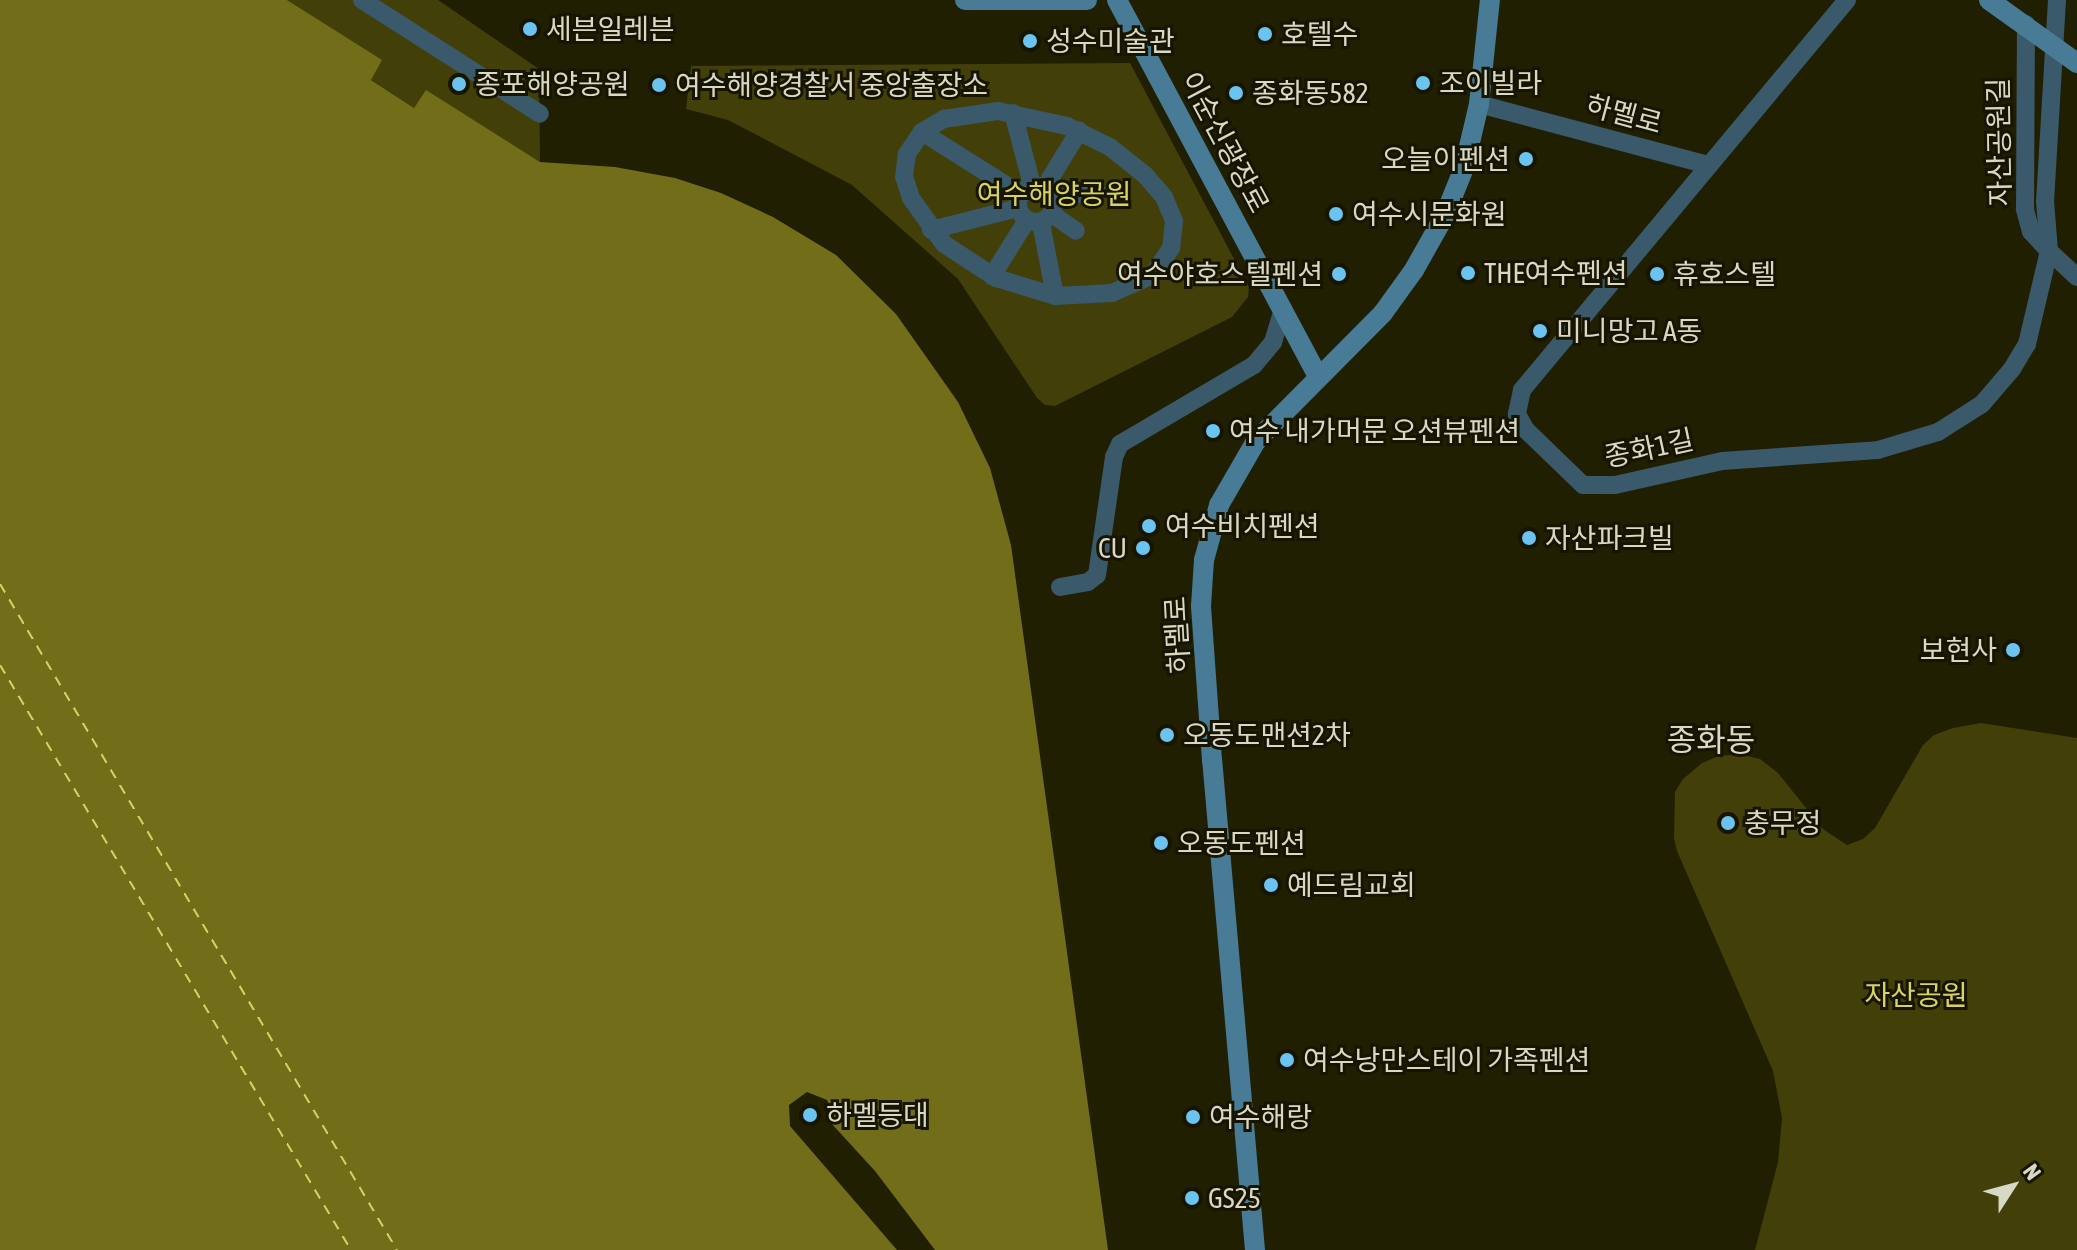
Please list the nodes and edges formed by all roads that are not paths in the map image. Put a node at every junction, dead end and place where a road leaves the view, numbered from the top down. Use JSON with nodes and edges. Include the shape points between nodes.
{"nodes":[{"id":1,"x":362,"y":0,"type":"edge"},
{"id":2,"x":965,"y":0,"type":"edge"},
{"id":3,"x":1087,"y":0,"type":"edge"},
{"id":4,"x":1117,"y":0,"type":"edge"},
{"id":5,"x":1490,"y":0,"type":"edge"},
{"id":6,"x":1847,"y":0,"type":"edge"},
{"id":7,"x":1989,"y":0,"type":"edge"},
{"id":8,"x":2057,"y":0,"type":"edge"},
{"id":9,"x":2026,"y":24,"type":"junction"},
{"id":10,"x":2077,"y":63,"type":"edge"},
{"id":11,"x":1479,"y":104,"type":"junction"},
{"id":12,"x":1013,"y":113,"type":"junction"},
{"id":13,"x":540,"y":114,"type":"dead end"},
{"id":14,"x":1079,"y":131,"type":"junction"},
{"id":15,"x":922,"y":132,"type":"junction"},
{"id":16,"x":1709,"y":165,"type":"junction"},
{"id":17,"x":1096,"y":190,"type":"dead end"},
{"id":18,"x":1036,"y":204,"type":"junction"},
{"id":19,"x":931,"y":230,"type":"junction"},
{"id":20,"x":1076,"y":231,"type":"dead end"},
{"id":21,"x":2049,"y":251,"type":"junction"},
{"id":22,"x":992,"y":276,"type":"junction"},
{"id":23,"x":2077,"y":277,"type":"edge"},
{"id":24,"x":1055,"y":296,"type":"junction"},
{"id":25,"x":1283,"y":310,"type":"junction"},
{"id":26,"x":1318,"y":376,"type":"junction"},
{"id":27,"x":1060,"y":587,"type":"dead end"},
{"id":28,"x":1255,"y":1250,"type":"edge"}],
"edges":[{"from":1,"to":13,"type":"street"},
{"from":2,"to":3,"type":"street"},
{"from":4,"to":25,"type":"street","name":"이순신광장로"},
{"from":5,"to":11,"type":"street","name":"하멜로"},
{"from":6,"to":16,"type":"street","name":"종화1길"},
{"from":7,"to":9,"type":"street"},
{"from":8,"to":21,"type":"street","name":"자산공원길","via":[[2045,191]]},
{"from":9,"to":10,"type":"street"},
{"from":9,"to":21,"type":"street","name":"자산공원길","via":[[2025,209],[2031,232]]},
{"from":11,"to":16,"type":"street","name":"하멜로"},
{"from":11,"to":26,"type":"street","name":"하멜로","via":[[1458,185],[1419,262],[1383,313]]},
{"from":12,"to":14,"type":"street"},
{"from":12,"to":15,"type":"street","via":[[961,115]]},
{"from":12,"to":18,"type":"street"},
{"from":14,"to":18,"type":"street"},
{"from":14,"to":24,"type":"street","via":[[1124,156],[1161,191],[1171,209],[1175,235],[1163,265],[1136,285],[1098,295]]},
{"from":15,"to":18,"type":"street"},
{"from":15,"to":19,"type":"street","via":[[907,154],[904,177]]},
{"from":16,"to":21,"type":"street","name":"종화1길","via":[[1518,398],[1517,414],[1526,430],[1583,485],[1615,485],[1722,461],[1862,453],[1955,424],[1982,404],[2021,356],[2033,327]]},
{"from":17,"to":18,"type":"street"},
{"from":18,"to":19,"type":"street"},
{"from":18,"to":20,"type":"street"},
{"from":18,"to":22,"type":"street"},
{"from":18,"to":24,"type":"street"},
{"from":19,"to":22,"type":"street"},
{"from":21,"to":23,"type":"street","name":"자산공원길"},
{"from":22,"to":24,"type":"street"},
{"from":25,"to":26,"type":"street","name":"이순신광장로"},
{"from":25,"to":27,"type":"street","via":[[1273,342],[1254,365],[1120,444],[1097,575]]},
{"from":26,"to":28,"type":"street","name":"하멜로","via":[[1267,427],[1240,466],[1219,505],[1202,574],[1211,745]]}]}
